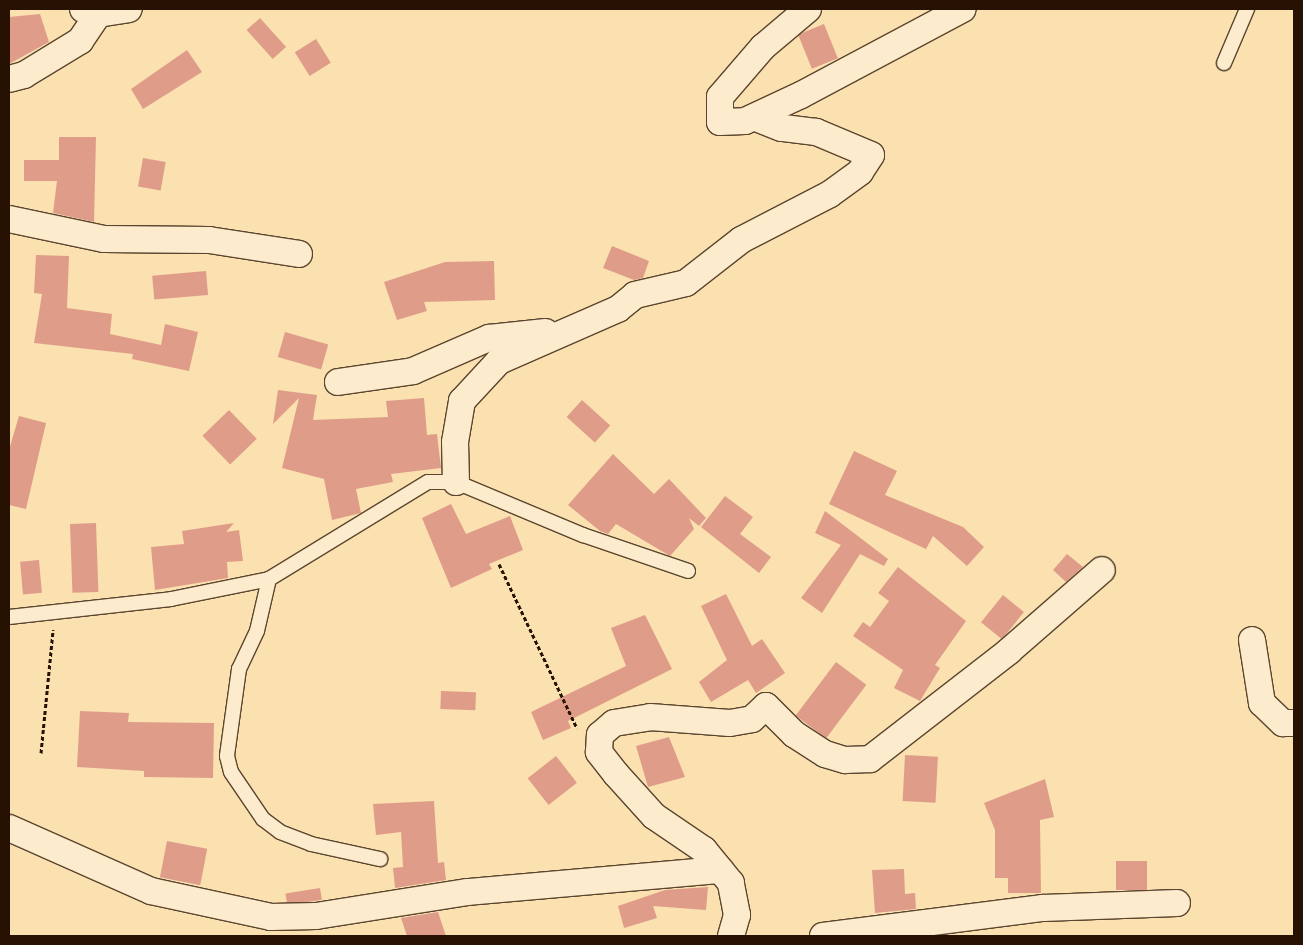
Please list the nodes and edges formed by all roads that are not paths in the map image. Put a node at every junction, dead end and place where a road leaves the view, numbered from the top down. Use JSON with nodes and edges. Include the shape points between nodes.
{"nodes":[{"id":1,"x":129,"y":9,"type":"edge"},
{"id":2,"x":808,"y":9,"type":"edge"},
{"id":3,"x":963,"y":9,"type":"edge"},
{"id":4,"x":1247,"y":9,"type":"edge"},
{"id":5,"x":90,"y":11,"type":"edge"},
{"id":6,"x":1224,"y":63,"type":"dead end"},
{"id":7,"x":9,"y":79,"type":"edge"},
{"id":8,"x":754,"y":117,"type":"junction"},
{"id":9,"x":9,"y":219,"type":"edge"},
{"id":10,"x":299,"y":254,"type":"dead end"},
{"id":11,"x":559,"y":334,"type":"junction"},
{"id":12,"x":338,"y":382,"type":"dead end"},
{"id":13,"x":456,"y":482,"type":"junction"},
{"id":14,"x":1102,"y":570,"type":"dead end"},
{"id":15,"x":688,"y":571,"type":"dead end"},
{"id":16,"x":269,"y":579,"type":"junction"},
{"id":17,"x":9,"y":617,"type":"edge"},
{"id":18,"x":1252,"y":640,"type":"dead end"},
{"id":19,"x":1294,"y":723,"type":"edge"},
{"id":20,"x":9,"y":828,"type":"edge"},
{"id":21,"x":380,"y":858,"type":"dead end"},
{"id":22,"x":720,"y":870,"type":"junction"},
{"id":23,"x":1177,"y":903,"type":"dead end"},
{"id":24,"x":731,"y":936,"type":"edge"},
{"id":25,"x":823,"y":936,"type":"edge"}],
"edges":[{"from":1,"to":5,"type":"street"},
{"from":2,"to":8,"type":"street","via":[[763,46],[720,97],[720,122]]},
{"from":3,"to":8,"type":"street"},
{"from":4,"to":6,"type":"lane"},
{"from":5,"to":7,"type":"street","via":[[80,41],[24,75]]},
{"from":8,"to":11,"type":"street","via":[[781,128],[816,132],[871,155],[860,172],[830,194],[741,240],[686,284],[635,295],[618,309]]},
{"from":9,"to":10,"type":"street","via":[[104,239],[209,240]]},
{"from":11,"to":12,"type":"street","via":[[534,331],[489,338],[412,371]]},
{"from":11,"to":13,"type":"street","via":[[499,361],[476,381],[462,401],[455,442]]},
{"from":13,"to":15,"type":"lane","via":[[583,536]]},
{"from":13,"to":16,"type":"lane","via":[[428,482]]},
{"from":14,"to":22,"type":"street","via":[[1009,651],[870,759],[845,760],[825,754],[794,734],[766,706],[752,720],[730,723],[650,717],[614,722],[600,734],[599,752],[654,816],[704,850]]},
{"from":16,"to":17,"type":"lane","via":[[171,599]]},
{"from":16,"to":21,"type":"lane","via":[[258,631],[240,669],[227,756],[230,772],[263,819],[280,832],[311,844]]},
{"from":18,"to":19,"type":"street","via":[[1262,704],[1283,723]]},
{"from":20,"to":22,"type":"street","via":[[151,891],[271,917],[316,916],[348,908],[427,902],[468,892]]},
{"from":22,"to":24,"type":"street","via":[[731,883],[737,915]]},
{"from":23,"to":25,"type":"street","via":[[1043,908]]}]}
